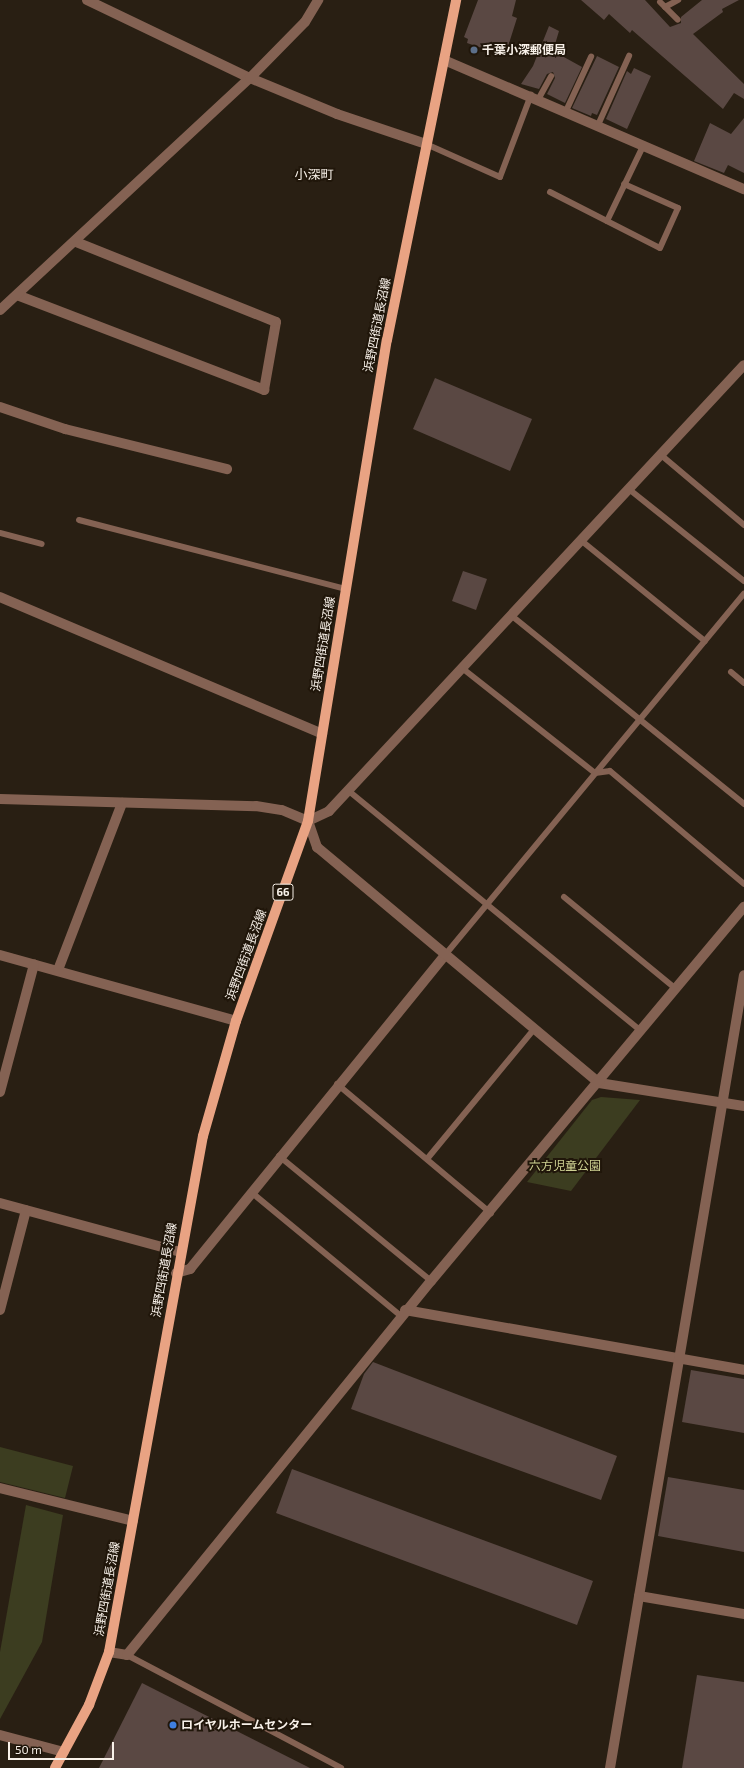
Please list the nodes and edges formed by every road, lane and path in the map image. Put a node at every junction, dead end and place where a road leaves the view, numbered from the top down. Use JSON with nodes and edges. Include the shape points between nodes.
{"nodes":[{"id":1,"x":87,"y":0,"type":"edge"},
{"id":2,"x":318,"y":0,"type":"edge"},
{"id":3,"x":456,"y":0,"type":"edge"},
{"id":4,"x":678,"y":0,"type":"edge"},
{"id":5,"x":660,"y":2,"type":"dead end"},
{"id":6,"x":665,"y":7,"type":"junction"},
{"id":7,"x":678,"y":20,"type":"dead end"},
{"id":8,"x":629,"y":56,"type":"dead end"},
{"id":9,"x":591,"y":57,"type":"dead end"},
{"id":10,"x":444,"y":60,"type":"junction"},
{"id":11,"x":551,"y":76,"type":"dead end"},
{"id":12,"x":250,"y":78,"type":"junction"},
{"id":13,"x":535,"y":96,"type":"junction"},
{"id":14,"x":566,"y":111,"type":"junction"},
{"id":15,"x":598,"y":125,"type":"junction"},
{"id":16,"x":426,"y":144,"type":"junction"},
{"id":17,"x":644,"y":144,"type":"junction"},
{"id":18,"x":624,"y":184,"type":"junction"},
{"id":19,"x":744,"y":190,"type":"edge"},
{"id":20,"x":550,"y":192,"type":"dead end"},
{"id":21,"x":607,"y":221,"type":"junction"},
{"id":22,"x":76,"y":242,"type":"junction"},
{"id":23,"x":17,"y":295,"type":"junction"},
{"id":24,"x":1,"y":308,"type":"edge"},
{"id":25,"x":744,"y":365,"type":"edge"},
{"id":26,"x":0,"y":407,"type":"edge"},
{"id":27,"x":662,"y":455,"type":"junction"},
{"id":28,"x":227,"y":469,"type":"dead end"},
{"id":29,"x":630,"y":490,"type":"junction"},
{"id":30,"x":79,"y":520,"type":"dead end"},
{"id":31,"x":744,"y":525,"type":"edge"},
{"id":32,"x":0,"y":533,"type":"edge"},
{"id":33,"x":583,"y":542,"type":"junction"},
{"id":34,"x":42,"y":544,"type":"dead end"},
{"id":35,"x":744,"y":581,"type":"edge"},
{"id":36,"x":346,"y":589,"type":"junction"},
{"id":37,"x":744,"y":596,"type":"edge"},
{"id":38,"x":0,"y":597,"type":"edge"},
{"id":39,"x":512,"y":616,"type":"junction"},
{"id":40,"x":705,"y":641,"type":"junction"},
{"id":41,"x":462,"y":668,"type":"junction"},
{"id":42,"x":731,"y":672,"type":"dead end"},
{"id":43,"x":744,"y":683,"type":"edge"},
{"id":44,"x":640,"y":719,"type":"junction"},
{"id":45,"x":322,"y":734,"type":"junction"},
{"id":46,"x":595,"y":773,"type":"junction"},
{"id":47,"x":350,"y":792,"type":"junction"},
{"id":48,"x":0,"y":799,"type":"edge"},
{"id":49,"x":122,"y":803,"type":"junction"},
{"id":50,"x":744,"y":804,"type":"edge"},
{"id":51,"x":308,"y":821,"type":"junction"},
{"id":52,"x":744,"y":884,"type":"edge"},
{"id":53,"x":564,"y":897,"type":"dead end"},
{"id":54,"x":488,"y":903,"type":"junction"},
{"id":55,"x":744,"y":907,"type":"edge"},
{"id":56,"x":0,"y":955,"type":"edge"},
{"id":57,"x":445,"y":955,"type":"junction"},
{"id":58,"x":34,"y":964,"type":"junction"},
{"id":59,"x":58,"y":970,"type":"junction"},
{"id":60,"x":744,"y":975,"type":"edge"},
{"id":61,"x":676,"y":989,"type":"junction"},
{"id":62,"x":740,"y":1017,"type":"edge"},
{"id":63,"x":236,"y":1021,"type":"junction"},
{"id":64,"x":534,"y":1029,"type":"junction"},
{"id":65,"x":641,"y":1031,"type":"junction"},
{"id":66,"x":599,"y":1083,"type":"junction"},
{"id":67,"x":337,"y":1084,"type":"junction"},
{"id":68,"x":0,"y":1092,"type":"edge"},
{"id":69,"x":722,"y":1102,"type":"junction"},
{"id":70,"x":744,"y":1106,"type":"edge"},
{"id":71,"x":279,"y":1156,"type":"junction"},
{"id":72,"x":427,"y":1159,"type":"junction"},
{"id":73,"x":251,"y":1192,"type":"junction"},
{"id":74,"x":0,"y":1203,"type":"edge"},
{"id":75,"x":26,"y":1210,"type":"junction"},
{"id":76,"x":491,"y":1212,"type":"junction"},
{"id":77,"x":180,"y":1252,"type":"junction"},
{"id":78,"x":176,"y":1273,"type":"junction"},
{"id":79,"x":431,"y":1281,"type":"junction"},
{"id":80,"x":0,"y":1310,"type":"edge"},
{"id":81,"x":403,"y":1313,"type":"junction"},
{"id":82,"x":679,"y":1359,"type":"junction"},
{"id":83,"x":744,"y":1370,"type":"edge"},
{"id":84,"x":0,"y":1488,"type":"edge"},
{"id":85,"x":133,"y":1521,"type":"junction"},
{"id":86,"x":639,"y":1596,"type":"junction"},
{"id":87,"x":744,"y":1614,"type":"edge"},
{"id":88,"x":109,"y":1652,"type":"junction"},
{"id":89,"x":127,"y":1654,"type":"junction"},
{"id":90,"x":0,"y":1735,"type":"edge"},
{"id":91,"x":64,"y":1752,"type":"junction"},
{"id":92,"x":55,"y":1768,"type":"edge"},
{"id":93,"x":341,"y":1768,"type":"edge"},
{"id":94,"x":610,"y":1768,"type":"edge"}],
"edges":[{"from":1,"to":12,"type":"street"},
{"from":2,"to":12,"type":"street","via":[[305,22]]},
{"from":3,"to":10,"type":"main road","name":"浜野四街道長沼線","number":"66"},
{"from":4,"to":6,"type":"lane"},
{"from":5,"to":6,"type":"lane"},
{"from":6,"to":7,"type":"lane"},
{"from":8,"to":15,"type":"lane"},
{"from":9,"to":14,"type":"lane"},
{"from":10,"to":13,"type":"street"},
{"from":10,"to":16,"type":"main road","name":"浜野四街道長沼線","number":"66"},
{"from":11,"to":13,"type":"lane"},
{"from":12,"to":16,"type":"street","via":[[337,114]]},
{"from":12,"to":22,"type":"street"},
{"from":13,"to":14,"type":"street"},
{"from":13,"to":16,"type":"lane","via":[[500,177]]},
{"from":14,"to":15,"type":"street"},
{"from":15,"to":17,"type":"street"},
{"from":16,"to":36,"type":"main road","name":"浜野四街道長沼線","number":"66","via":[[386,340]]},
{"from":17,"to":18,"type":"lane"},
{"from":17,"to":19,"type":"street"},
{"from":18,"to":21,"type":"lane"},
{"from":18,"to":21,"type":"lane","via":[[678,208],[660,248]]},
{"from":20,"to":21,"type":"lane"},
{"from":22,"to":23,"type":"street"},
{"from":22,"to":23,"type":"street","via":[[276,322],[264,390]]},
{"from":23,"to":24,"type":"street"},
{"from":25,"to":27,"type":"street"},
{"from":26,"to":28,"type":"street","via":[[65,429]]},
{"from":27,"to":29,"type":"street"},
{"from":27,"to":31,"type":"lane"},
{"from":29,"to":33,"type":"street"},
{"from":29,"to":35,"type":"lane"},
{"from":30,"to":36,"type":"lane"},
{"from":32,"to":34,"type":"lane"},
{"from":33,"to":39,"type":"street"},
{"from":33,"to":40,"type":"lane"},
{"from":36,"to":45,"type":"main road","name":"浜野四街道長沼線","number":"66"},
{"from":37,"to":40,"type":"lane"},
{"from":38,"to":45,"type":"street"},
{"from":39,"to":41,"type":"street"},
{"from":39,"to":44,"type":"lane"},
{"from":40,"to":44,"type":"lane"},
{"from":41,"to":46,"type":"lane"},
{"from":41,"to":47,"type":"street"},
{"from":42,"to":43,"type":"lane"},
{"from":44,"to":46,"type":"lane"},
{"from":44,"to":50,"type":"lane"},
{"from":45,"to":51,"type":"main road","name":"浜野四街道長沼線","number":"66"},
{"from":46,"to":52,"type":"lane","via":[[610,771]]},
{"from":46,"to":54,"type":"lane"},
{"from":47,"to":51,"type":"street","via":[[329,811]]},
{"from":47,"to":54,"type":"lane"},
{"from":48,"to":49,"type":"street"},
{"from":49,"to":51,"type":"street","via":[[263,807]]},
{"from":49,"to":59,"type":"street"},
{"from":51,"to":57,"type":"street","via":[[317,847]]},
{"from":51,"to":63,"type":"main road","name":"浜野四街道長沼線","number":"66"},
{"from":53,"to":61,"type":"lane"},
{"from":54,"to":57,"type":"lane"},
{"from":54,"to":65,"type":"lane"},
{"from":55,"to":61,"type":"street"},
{"from":56,"to":58,"type":"street"},
{"from":57,"to":64,"type":"street"},
{"from":57,"to":67,"type":"street"},
{"from":58,"to":59,"type":"street"},
{"from":58,"to":68,"type":"street"},
{"from":59,"to":63,"type":"street"},
{"from":60,"to":62,"type":"street"},
{"from":61,"to":65,"type":"street"},
{"from":62,"to":69,"type":"street"},
{"from":63,"to":77,"type":"main road","name":"浜野四街道長沼線","number":"66","via":[[202,1136]]},
{"from":64,"to":66,"type":"street"},
{"from":64,"to":72,"type":"lane"},
{"from":65,"to":66,"type":"street"},
{"from":66,"to":69,"type":"street"},
{"from":66,"to":76,"type":"street"},
{"from":67,"to":71,"type":"street"},
{"from":67,"to":72,"type":"lane"},
{"from":69,"to":70,"type":"street"},
{"from":69,"to":82,"type":"street"},
{"from":71,"to":73,"type":"street"},
{"from":71,"to":79,"type":"lane"},
{"from":72,"to":76,"type":"lane"},
{"from":73,"to":78,"type":"street","via":[[190,1269]]},
{"from":73,"to":81,"type":"lane"},
{"from":74,"to":75,"type":"street"},
{"from":75,"to":77,"type":"street"},
{"from":75,"to":80,"type":"street"},
{"from":76,"to":79,"type":"street"},
{"from":77,"to":78,"type":"main road","name":"浜野四街道長沼線","number":"66"},
{"from":78,"to":85,"type":"main road","name":"浜野四街道長沼線","number":"66"},
{"from":79,"to":81,"type":"street"},
{"from":81,"to":82,"type":"street"},
{"from":81,"to":89,"type":"street"},
{"from":82,"to":83,"type":"street"},
{"from":82,"to":86,"type":"street"},
{"from":84,"to":85,"type":"street"},
{"from":85,"to":88,"type":"main road","name":"浜野四街道長沼線","number":"66"},
{"from":86,"to":87,"type":"street"},
{"from":86,"to":94,"type":"street"},
{"from":88,"to":89,"type":"street"},
{"from":88,"to":91,"type":"main road","name":"浜野四街道長沼線","number":"66","via":[[89,1705]]},
{"from":89,"to":93,"type":"lane"},
{"from":90,"to":91,"type":"street"},
{"from":91,"to":92,"type":"main road","name":"浜野四街道長沼線","number":"66"}]}
